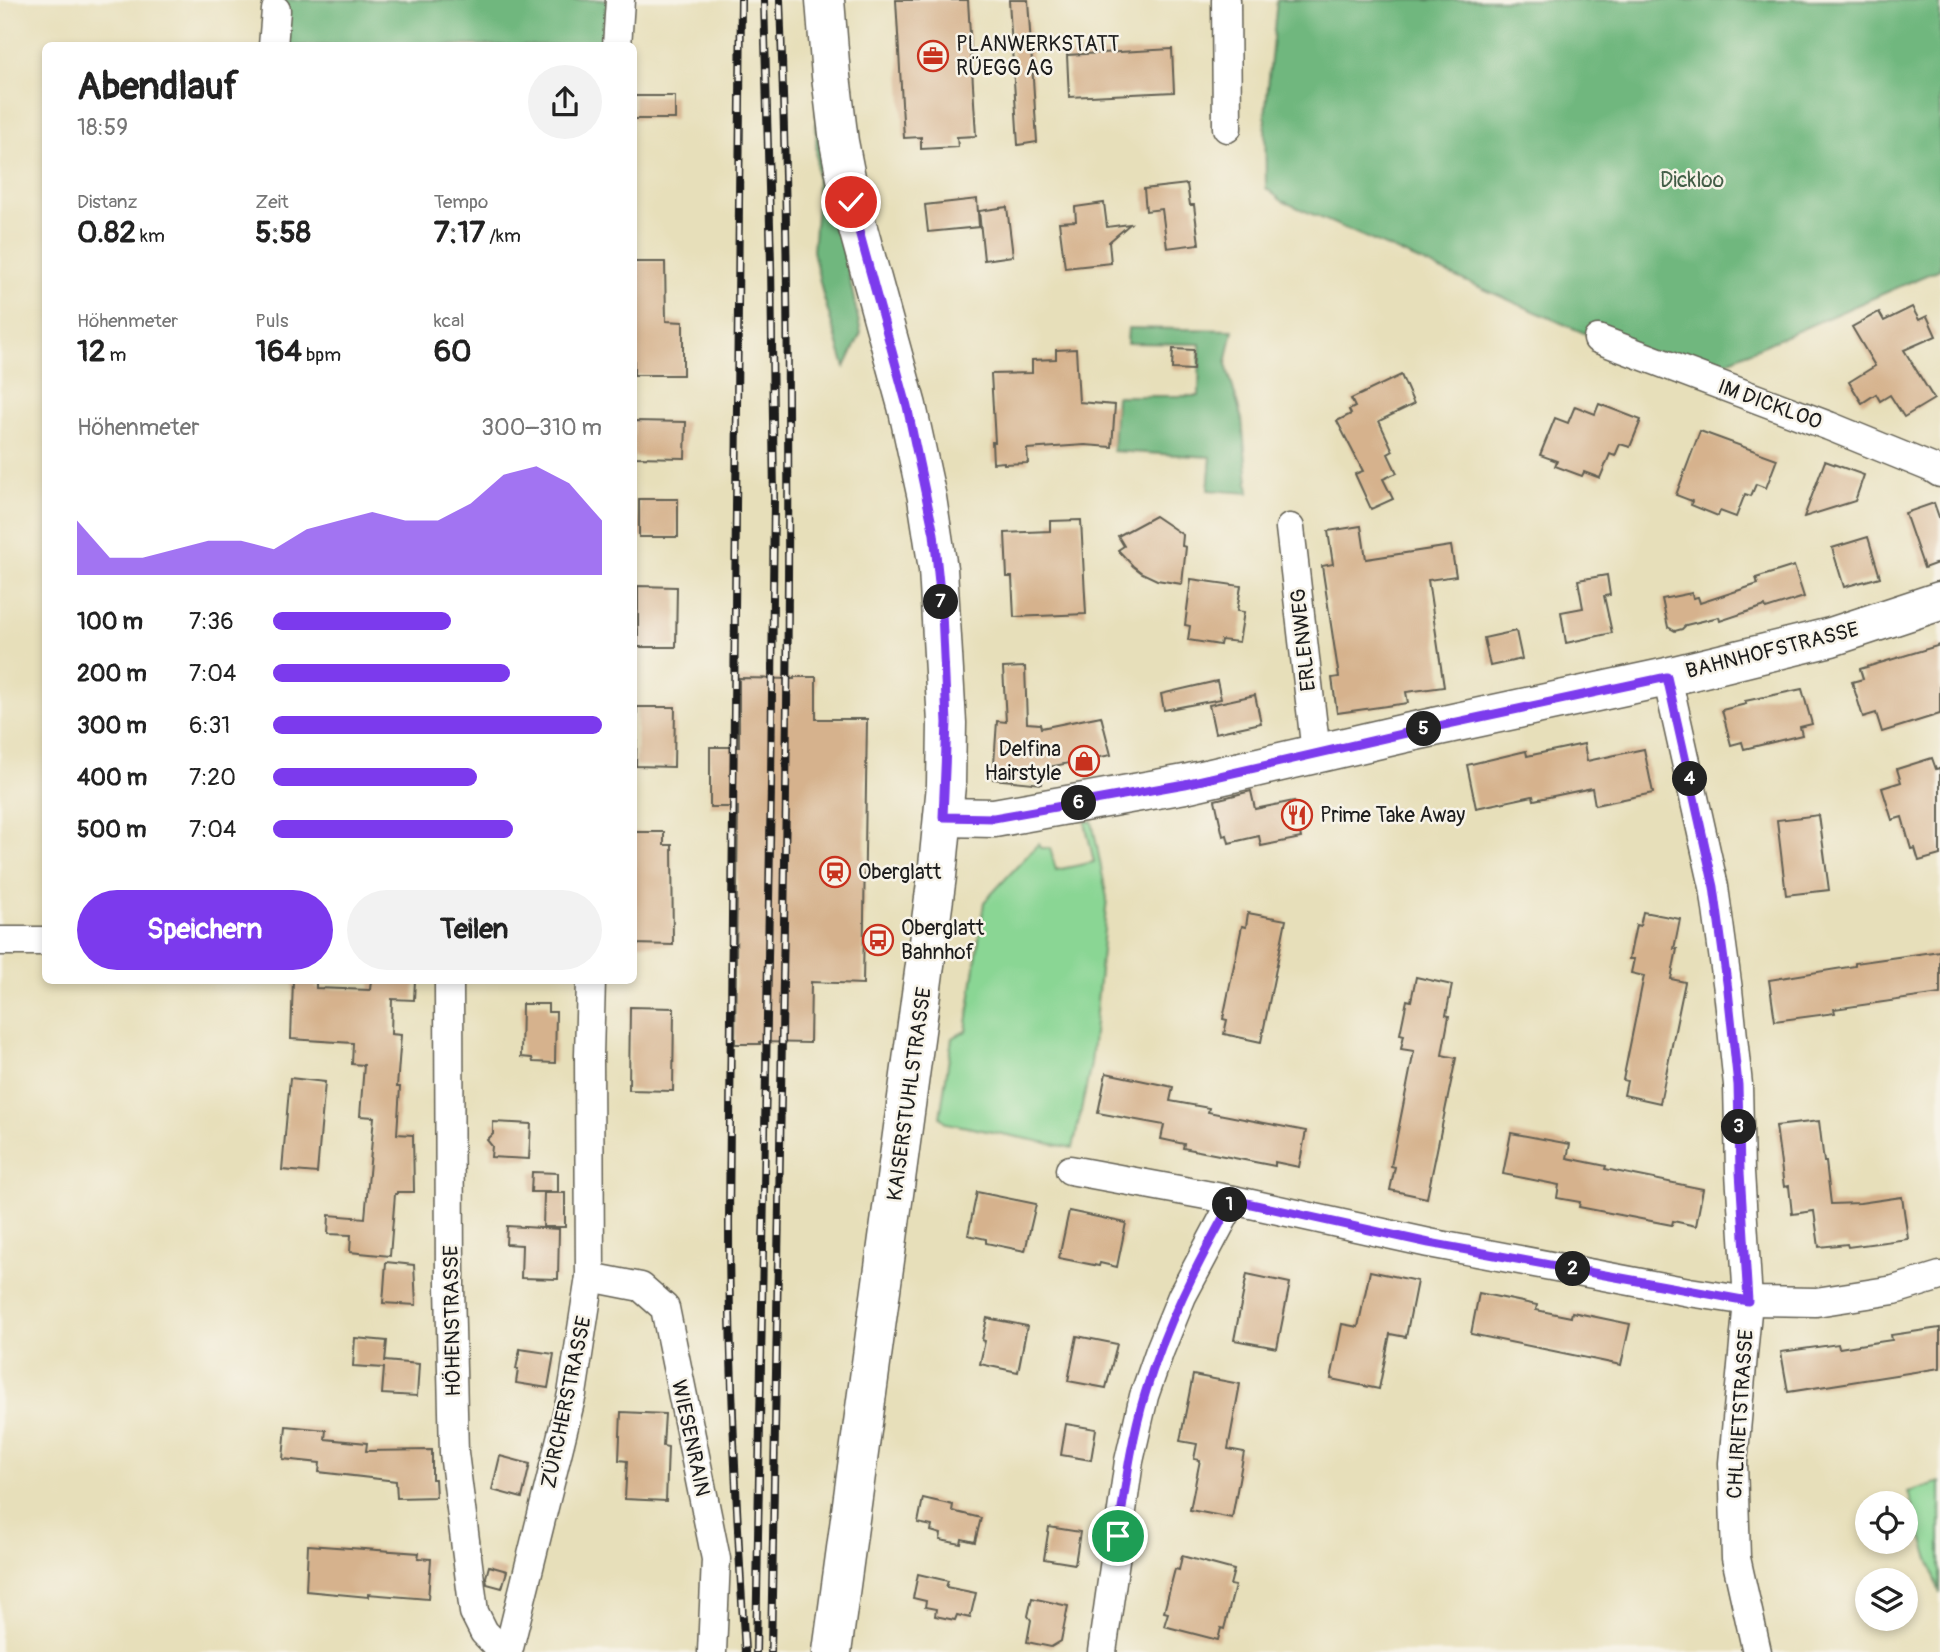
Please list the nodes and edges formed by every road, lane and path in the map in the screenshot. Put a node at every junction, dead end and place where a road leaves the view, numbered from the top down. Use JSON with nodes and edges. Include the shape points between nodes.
{"nodes":[{"id":1,"x":620,"y":0,"type":"edge"},
{"id":2,"x":825,"y":0,"type":"edge"},
{"id":3,"x":1226,"y":0,"type":"edge"},
{"id":4,"x":276,"y":10,"type":"dead end"},
{"id":5,"x":273,"y":42,"type":"edge"},
{"id":6,"x":617,"y":42,"type":"edge"},
{"id":7,"x":1227,"y":128,"type":"dead end"},
{"id":8,"x":1598,"y":339,"type":"dead end"},
{"id":9,"x":1940,"y":474,"type":"edge"},
{"id":10,"x":1290,"y":528,"type":"dead end"},
{"id":11,"x":1940,"y":601,"type":"edge"},
{"id":12,"x":1667,"y":677,"type":"junction"},
{"id":13,"x":1316,"y":753,"type":"junction"},
{"id":14,"x":943,"y":817,"type":"junction"},
{"id":15,"x":0,"y":941,"type":"edge"},
{"id":16,"x":42,"y":941,"type":"edge"},
{"id":17,"x":449,"y":984,"type":"edge"},
{"id":18,"x":591,"y":984,"type":"edge"},
{"id":19,"x":1070,"y":1170,"type":"dead end"},
{"id":20,"x":1233,"y":1200,"type":"junction"},
{"id":21,"x":1940,"y":1276,"type":"edge"},
{"id":22,"x":590,"y":1277,"type":"junction"},
{"id":23,"x":1748,"y":1301,"type":"junction"},
{"id":24,"x":505,"y":1652,"type":"edge"},
{"id":25,"x":712,"y":1652,"type":"edge"},
{"id":26,"x":832,"y":1652,"type":"edge"},
{"id":27,"x":1102,"y":1652,"type":"edge"},
{"id":28,"x":1757,"y":1652,"type":"edge"}],
"edges":[{"from":1,"to":6,"type":"street"},
{"from":2,"to":14,"type":"main road","name":"KAISERSTUHLSTRASSE","via":[[839,142],[851,202],[899,374],[934,534],[947,723]]},
{"from":3,"to":7,"type":"street"},
{"from":4,"to":5,"type":"street"},
{"from":8,"to":9,"type":"street","name":"IM DICKLOO","via":[[1829,426]]},
{"from":10,"to":13,"type":"street","name":"ERLENWEG"},
{"from":11,"to":12,"type":"main road","name":"BAHNHOFSTRASSE","via":[[1831,637]]},
{"from":12,"to":13,"type":"main road","name":"BAHNHOFSTRASSE"},
{"from":12,"to":23,"type":"street","name":"CHLIRIETSTRASSE","via":[[1714,887],[1728,990],[1738,1085]]},
{"from":13,"to":14,"type":"main road","name":"BAHNHOFSTRASSE","via":[[1185,784],[994,818]]},
{"from":14,"to":26,"type":"main road","name":"KAISERSTUHLSTRASSE"},
{"from":15,"to":16,"type":"street"},
{"from":17,"to":24,"type":"street","name":"HÖHENSTRASSE","via":[[454,1452],[474,1612],[484,1632]]},
{"from":18,"to":22,"type":"street","name":"ZÜRCHERSTRASSE"},
{"from":19,"to":20,"type":"street"},
{"from":20,"to":23,"type":"street","via":[[1429,1243]]},
{"from":20,"to":27,"type":"street","via":[[1182,1296],[1144,1396],[1129,1461]]},
{"from":21,"to":23,"type":"street","via":[[1894,1290],[1816,1302]]},
{"from":22,"to":24,"type":"street","name":"ZÜRCHERSTRASSE","via":[[572,1394]]},
{"from":22,"to":25,"type":"street","name":"WIESENRAIN","via":[[641,1287],[665,1308],[716,1559]]},
{"from":23,"to":28,"type":"street","name":"CHLIRIETSTRASSE","via":[[1733,1463],[1736,1558]]}]}
